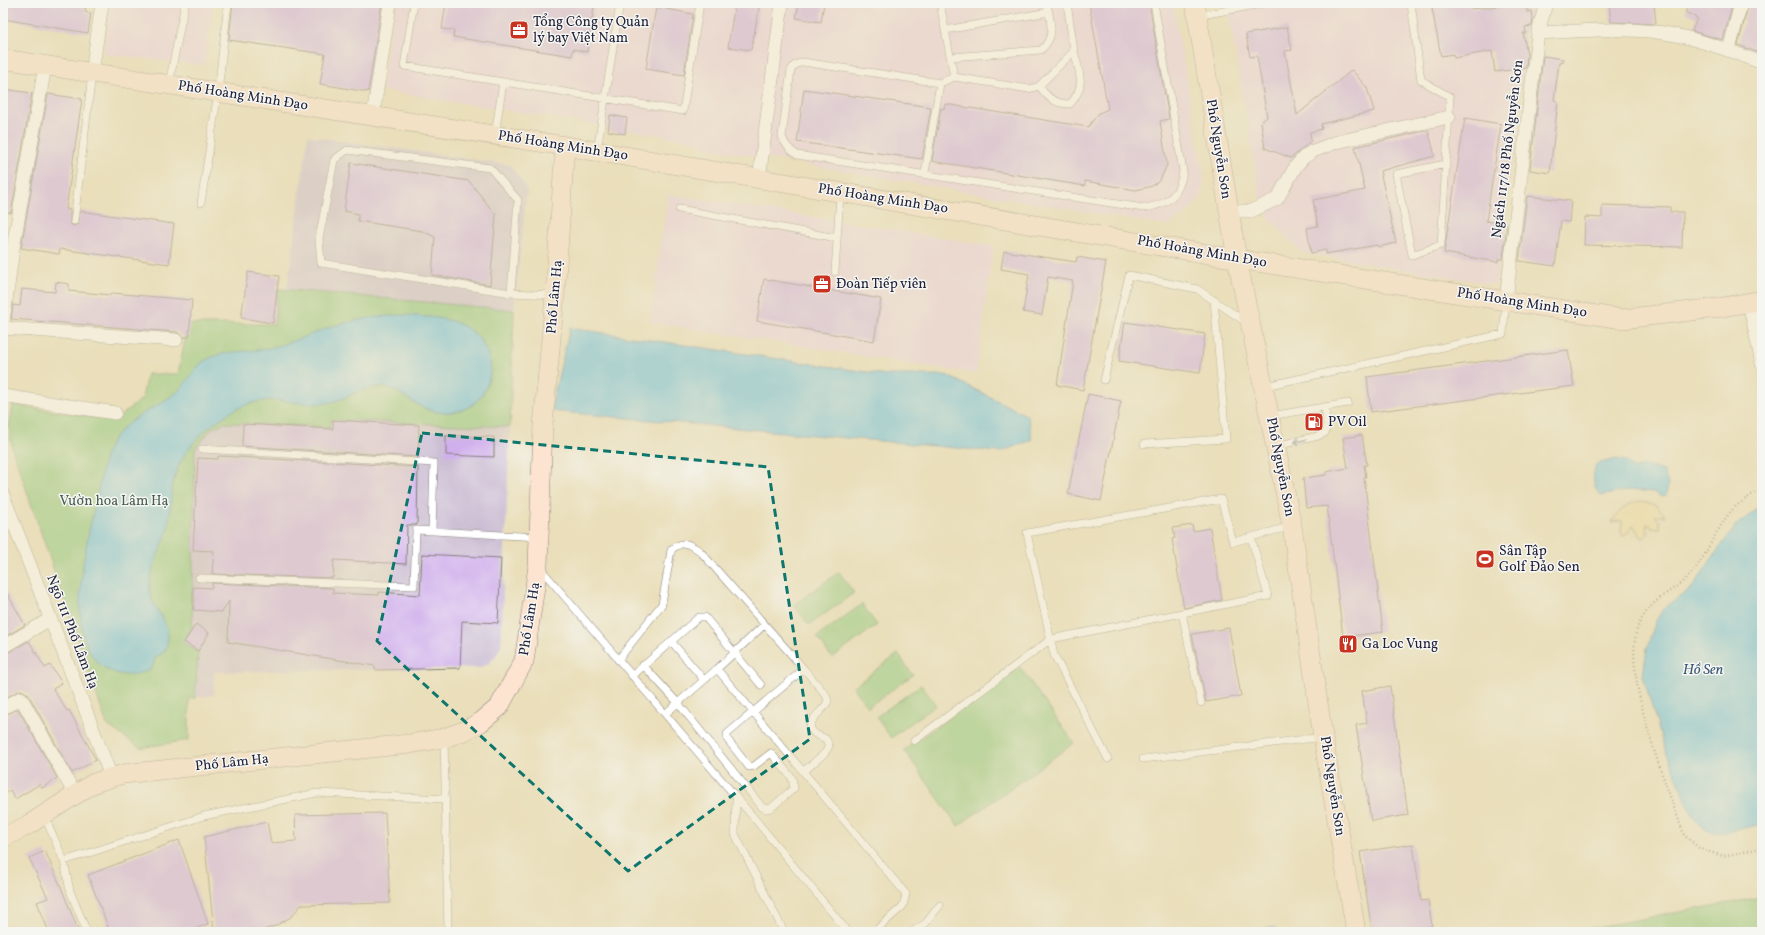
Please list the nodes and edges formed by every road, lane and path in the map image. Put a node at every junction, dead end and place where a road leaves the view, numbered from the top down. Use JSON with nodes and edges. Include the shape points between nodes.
{"nodes":[{"id":1,"x":102,"y":3,"type":"edge"},
{"id":2,"x":185,"y":3,"type":"edge"},
{"id":3,"x":228,"y":3,"type":"edge"},
{"id":4,"x":390,"y":3,"type":"edge"},
{"id":5,"x":414,"y":3,"type":"edge"},
{"id":6,"x":620,"y":3,"type":"edge"},
{"id":7,"x":700,"y":3,"type":"edge"},
{"id":8,"x":782,"y":3,"type":"edge"},
{"id":9,"x":940,"y":3,"type":"edge"},
{"id":10,"x":1047,"y":3,"type":"edge"},
{"id":11,"x":1067,"y":3,"type":"edge"},
{"id":12,"x":1154,"y":3,"type":"edge"},
{"id":13,"x":1266,"y":3,"type":"edge"},
{"id":14,"x":1411,"y":3,"type":"edge"},
{"id":15,"x":1546,"y":3,"type":"edge"},
{"id":16,"x":1741,"y":3,"type":"edge"},
{"id":17,"x":1196,"y":9,"type":"edge"},
{"id":18,"x":1049,"y":12,"type":"junction"},
{"id":19,"x":945,"y":30,"type":"junction"},
{"id":20,"x":1538,"y":33,"type":"junction"},
{"id":21,"x":1729,"y":50,"type":"junction"},
{"id":22,"x":1074,"y":51,"type":"junction"},
{"id":23,"x":951,"y":57,"type":"junction"},
{"id":24,"x":3,"y":59,"type":"edge"},
{"id":25,"x":1762,"y":63,"type":"edge"},
{"id":26,"x":44,"y":66,"type":"junction"},
{"id":27,"x":92,"y":73,"type":"junction"},
{"id":28,"x":954,"y":77,"type":"junction"},
{"id":29,"x":503,"y":82,"type":"junction"},
{"id":30,"x":940,"y":83,"type":"junction"},
{"id":31,"x":169,"y":84,"type":"junction"},
{"id":32,"x":1039,"y":86,"type":"junction"},
{"id":33,"x":218,"y":92,"type":"junction"},
{"id":34,"x":605,"y":98,"type":"junction"},
{"id":35,"x":373,"y":116,"type":"junction"},
{"id":36,"x":1449,"y":117,"type":"junction"},
{"id":37,"x":495,"y":136,"type":"junction"},
{"id":38,"x":565,"y":146,"type":"junction"},
{"id":39,"x":597,"y":152,"type":"junction"},
{"id":40,"x":1446,"y":164,"type":"junction"},
{"id":41,"x":925,"y":173,"type":"junction"},
{"id":42,"x":759,"y":179,"type":"junction"},
{"id":43,"x":840,"y":192,"type":"junction"},
{"id":44,"x":201,"y":203,"type":"dead end"},
{"id":45,"x":678,"y":209,"type":"dead end"},
{"id":46,"x":1228,"y":211,"type":"junction"},
{"id":47,"x":74,"y":221,"type":"dead end"},
{"id":48,"x":837,"y":238,"type":"junction"},
{"id":49,"x":9,"y":242,"type":"edge"},
{"id":50,"x":1237,"y":259,"type":"junction"},
{"id":51,"x":835,"y":272,"type":"dead end"},
{"id":52,"x":511,"y":293,"type":"junction"},
{"id":53,"x":555,"y":295,"type":"junction"},
{"id":54,"x":1214,"y":300,"type":"junction"},
{"id":55,"x":1506,"y":300,"type":"junction"},
{"id":56,"x":1756,"y":301,"type":"edge"},
{"id":57,"x":3,"y":322,"type":"edge"},
{"id":58,"x":1252,"y":327,"type":"junction"},
{"id":59,"x":3,"y":328,"type":"edge"},
{"id":60,"x":176,"y":340,"type":"dead end"},
{"id":61,"x":1762,"y":364,"type":"edge"},
{"id":62,"x":1104,"y":380,"type":"dead end"},
{"id":63,"x":1264,"y":386,"type":"junction"},
{"id":64,"x":3,"y":396,"type":"edge"},
{"id":65,"x":1348,"y":402,"type":"dead end"},
{"id":66,"x":1324,"y":407,"type":"junction"},
{"id":67,"x":115,"y":413,"type":"dead end"},
{"id":68,"x":1270,"y":416,"type":"junction"},
{"id":69,"x":1144,"y":444,"type":"dead end"},
{"id":70,"x":1276,"y":446,"type":"junction"},
{"id":71,"x":202,"y":448,"type":"dead end"},
{"id":72,"x":1762,"y":488,"type":"edge"},
{"id":73,"x":3,"y":495,"type":"edge"},
{"id":74,"x":1292,"y":526,"type":"junction"},
{"id":75,"x":432,"y":531,"type":"junction"},
{"id":76,"x":539,"y":537,"type":"junction"},
{"id":77,"x":1251,"y":537,"type":"junction"},
{"id":78,"x":538,"y":566,"type":"junction"},
{"id":79,"x":199,"y":578,"type":"dead end"},
{"id":80,"x":1182,"y":613,"type":"junction"},
{"id":81,"x":50,"y":619,"type":"junction"},
{"id":82,"x":764,"y":625,"type":"junction"},
{"id":83,"x":1051,"y":639,"type":"junction"},
{"id":84,"x":671,"y":641,"type":"junction"},
{"id":85,"x":3,"y":646,"type":"edge"},
{"id":86,"x":734,"y":653,"type":"junction"},
{"id":87,"x":618,"y":660,"type":"junction"},
{"id":88,"x":643,"y":665,"type":"junction"},
{"id":89,"x":717,"y":669,"type":"junction"},
{"id":90,"x":804,"y":669,"type":"junction"},
{"id":91,"x":632,"y":676,"type":"junction"},
{"id":92,"x":704,"y":680,"type":"junction"},
{"id":93,"x":761,"y":685,"type":"dead end"},
{"id":94,"x":678,"y":703,"type":"junction"},
{"id":95,"x":1200,"y":703,"type":"dead end"},
{"id":96,"x":3,"y":708,"type":"edge"},
{"id":97,"x":753,"y":711,"type":"junction"},
{"id":98,"x":665,"y":714,"type":"junction"},
{"id":99,"x":1323,"y":737,"type":"junction"},
{"id":100,"x":444,"y":738,"type":"junction"},
{"id":101,"x":914,"y":741,"type":"dead end"},
{"id":102,"x":1108,"y":759,"type":"dead end"},
{"id":103,"x":1143,"y":759,"type":"dead end"},
{"id":104,"x":804,"y":772,"type":"junction"},
{"id":105,"x":112,"y":779,"type":"junction"},
{"id":106,"x":75,"y":794,"type":"junction"},
{"id":107,"x":736,"y":797,"type":"junction"},
{"id":108,"x":446,"y":799,"type":"junction"},
{"id":109,"x":44,"y":815,"type":"junction"},
{"id":110,"x":3,"y":838,"type":"edge"},
{"id":111,"x":1762,"y":848,"type":"edge"},
{"id":112,"x":64,"y":861,"type":"junction"},
{"id":113,"x":940,"y":905,"type":"dead end"},
{"id":114,"x":87,"y":932,"type":"edge"},
{"id":115,"x":448,"y":932,"type":"edge"},
{"id":116,"x":784,"y":932,"type":"edge"},
{"id":117,"x":848,"y":932,"type":"edge"},
{"id":118,"x":874,"y":932,"type":"edge"},
{"id":119,"x":912,"y":932,"type":"edge"},
{"id":120,"x":1356,"y":932,"type":"edge"}],
"edges":[{"from":1,"to":27,"type":"street"},
{"from":2,"to":31,"type":"lane"},
{"from":3,"to":33,"type":"lane"},
{"from":4,"to":35,"type":"street"},
{"from":5,"to":29,"type":"lane","via":[[404,66]]},
{"from":6,"to":34,"type":"lane"},
{"from":7,"to":34,"type":"lane","via":[[683,110]]},
{"from":8,"to":42,"type":"street"},
{"from":9,"to":19,"type":"lane"},
{"from":10,"to":18,"type":"lane"},
{"from":11,"to":22,"type":"lane"},
{"from":12,"to":41,"type":"lane","via":[[1183,172],[1182,183],[1169,200],[1157,207],[1144,208]]},
{"from":13,"to":17,"type":"lane"},
{"from":14,"to":36,"type":"lane","via":[[1421,80],[1450,97]]},
{"from":15,"to":20,"type":"street","name":"Ngách 117/18 Phố Nguyễn Sơn"},
{"from":16,"to":21,"type":"street"},
{"from":17,"to":46,"type":"street","name":"Phố Nguyễn Sơn"},
{"from":18,"to":19,"type":"lane"},
{"from":18,"to":23,"type":"lane","via":[[1052,32],[1049,42],[1040,50]]},
{"from":19,"to":23,"type":"lane"},
{"from":20,"to":21,"type":"street","via":[[1656,32],[1697,40]]},
{"from":20,"to":55,"type":"street","name":"Ngách 117/18 Phố Nguyễn Sơn"},
{"from":21,"to":25,"type":"street"},
{"from":22,"to":32,"type":"lane"},
{"from":22,"to":32,"type":"lane","via":[[1081,84],[1078,95],[1070,104],[1059,104],[1048,98]]},
{"from":23,"to":28,"type":"lane"},
{"from":24,"to":26,"type":"street","name":"Phố Hoàng Minh Đạo"},
{"from":26,"to":27,"type":"street","name":"Phố Hoàng Minh Đạo"},
{"from":26,"to":49,"type":"street"},
{"from":27,"to":31,"type":"street","name":"Phố Hoàng Minh Đạo"},
{"from":27,"to":47,"type":"lane"},
{"from":28,"to":30,"type":"lane"},
{"from":28,"to":32,"type":"lane","via":[[1028,89]]},
{"from":29,"to":34,"type":"lane"},
{"from":29,"to":37,"type":"lane"},
{"from":30,"to":41,"type":"lane"},
{"from":30,"to":41,"type":"lane","via":[[803,62],[791,70],[782,136],[792,152],[796,155]]},
{"from":31,"to":33,"type":"street","name":"Phố Hoàng Minh Đạo"},
{"from":33,"to":35,"type":"street","name":"Phố Hoàng Minh Đạo"},
{"from":33,"to":44,"type":"lane"},
{"from":34,"to":39,"type":"lane"},
{"from":35,"to":37,"type":"street","name":"Phố Hoàng Minh Đạo"},
{"from":36,"to":40,"type":"lane"},
{"from":36,"to":46,"type":"street","via":[[1337,142],[1313,151],[1296,166],[1277,199],[1251,211]]},
{"from":37,"to":38,"type":"street","name":"Phố Hoàng Minh Đạo"},
{"from":38,"to":39,"type":"street","name":"Phố Hoàng Minh Đạo"},
{"from":38,"to":53,"type":"street","name":"Phố Lâm Hạ"},
{"from":39,"to":42,"type":"street","name":"Phố Hoàng Minh Đạo"},
{"from":40,"to":40,"type":"lane","via":[[1441,245],[1412,255],[1396,174]]},
{"from":42,"to":43,"type":"street","name":"Phố Hoàng Minh Đạo"},
{"from":43,"to":48,"type":"lane"},
{"from":43,"to":50,"type":"street","name":"Phố Hoàng Minh Đạo"},
{"from":45,"to":48,"type":"lane"},
{"from":46,"to":50,"type":"street","name":"Phố Nguyễn Sơn"},
{"from":48,"to":51,"type":"lane"},
{"from":49,"to":57,"type":"street"},
{"from":50,"to":55,"type":"street","name":"Phố Hoàng Minh Đạo"},
{"from":50,"to":58,"type":"street","name":"Phố Nguyễn Sơn"},
{"from":52,"to":52,"type":"lane","via":[[518,200],[490,168],[347,150],[334,160],[319,239],[321,263]]},
{"from":52,"to":53,"type":"lane"},
{"from":53,"to":76,"type":"street","name":"Phố Lâm Hạ","via":[[543,425]]},
{"from":54,"to":58,"type":"lane"},
{"from":54,"to":62,"type":"lane","via":[[1197,289],[1129,275]]},
{"from":54,"to":69,"type":"lane","via":[[1226,439]]},
{"from":55,"to":56,"type":"street","name":"Phố Hoàng Minh Đạo","via":[[1622,319]]},
{"from":55,"to":63,"type":"lane","via":[[1503,334]]},
{"from":56,"to":61,"type":"street"},
{"from":58,"to":63,"type":"street","name":"Phố Nguyễn Sơn"},
{"from":59,"to":60,"type":"street"},
{"from":63,"to":68,"type":"street","name":"Phố Nguyễn Sơn"},
{"from":64,"to":67,"type":"street"},
{"from":65,"to":66,"type":"lane"},
{"from":66,"to":68,"type":"lane"},
{"from":66,"to":70,"type":"lane","one_way":true,"via":[[1327,427],[1325,433]]},
{"from":68,"to":70,"type":"street","name":"Phố Nguyễn Sơn"},
{"from":70,"to":74,"type":"street","name":"Phố Nguyễn Sơn"},
{"from":71,"to":75,"type":"lane","via":[[434,463]]},
{"from":72,"to":111,"type":"path","via":[[1729,512],[1690,575],[1653,603],[1639,624],[1634,645],[1642,710],[1684,835],[1700,849],[1723,856]]},
{"from":73,"to":81,"type":"street","name":"Ngõ 111 Phố Lâm Hạ"},
{"from":74,"to":77,"type":"lane"},
{"from":74,"to":99,"type":"street","name":"Phố Nguyễn Sơn"},
{"from":75,"to":76,"type":"lane"},
{"from":75,"to":79,"type":"lane","via":[[416,530],[414,586]]},
{"from":76,"to":78,"type":"street","name":"Phố Lâm Hạ"},
{"from":77,"to":80,"type":"lane","via":[[1268,596]]},
{"from":77,"to":83,"type":"lane","via":[[1233,542],[1221,498],[1027,533]]},
{"from":78,"to":87,"type":"lane"},
{"from":78,"to":100,"type":"street","name":"Phố Lâm Hạ","via":[[524,661],[514,682],[499,706],[481,722]]},
{"from":80,"to":83,"type":"lane"},
{"from":80,"to":95,"type":"lane"},
{"from":81,"to":85,"type":"street"},
{"from":81,"to":105,"type":"street","name":"Ngõ 111 Phố Lâm Hạ"},
{"from":82,"to":86,"type":"lane"},
{"from":82,"to":87,"type":"lane","via":[[700,551],[690,544],[678,544],[671,550],[662,604]]},
{"from":82,"to":90,"type":"lane"},
{"from":83,"to":101,"type":"lane"},
{"from":83,"to":102,"type":"lane","via":[[1054,655]]},
{"from":84,"to":86,"type":"lane","via":[[699,617],[705,617]]},
{"from":84,"to":88,"type":"lane"},
{"from":84,"to":92,"type":"lane"},
{"from":86,"to":89,"type":"lane"},
{"from":86,"to":93,"type":"lane"},
{"from":87,"to":91,"type":"lane"},
{"from":88,"to":91,"type":"lane"},
{"from":88,"to":94,"type":"lane"},
{"from":89,"to":92,"type":"lane"},
{"from":89,"to":97,"type":"lane"},
{"from":90,"to":97,"type":"lane"},
{"from":90,"to":104,"type":"lane","via":[[828,701],[826,707],[811,721],[810,728],[815,734],[826,738],[829,746]]},
{"from":91,"to":98,"type":"lane"},
{"from":92,"to":94,"type":"lane"},
{"from":94,"to":97,"type":"lane","via":[[766,809],[771,808],[794,788],[794,782],[771,753],[749,767],[727,739],[727,734]]},
{"from":94,"to":98,"type":"lane"},
{"from":96,"to":106,"type":"street","via":[[21,698]]},
{"from":97,"to":104,"type":"lane"},
{"from":98,"to":107,"type":"lane"},
{"from":99,"to":103,"type":"lane"},
{"from":99,"to":120,"type":"street","name":"Phố Nguyễn Sơn"},
{"from":100,"to":105,"type":"street","name":"Phố Lâm Hạ","via":[[409,744],[123,774]]},
{"from":100,"to":108,"type":"lane"},
{"from":104,"to":118,"type":"lane","via":[[906,894],[902,906]]},
{"from":105,"to":106,"type":"street","name":"Phố Lâm Hạ","via":[[94,782]]},
{"from":106,"to":109,"type":"street","name":"Phố Lâm Hạ"},
{"from":107,"to":116,"type":"lane","via":[[735,834]]},
{"from":107,"to":117,"type":"lane"},
{"from":108,"to":112,"type":"lane","via":[[317,793],[204,816]]},
{"from":108,"to":115,"type":"lane"},
{"from":109,"to":110,"type":"street","name":"Phố Lâm Hạ"},
{"from":109,"to":112,"type":"lane"},
{"from":112,"to":114,"type":"lane","via":[[70,891]]},
{"from":113,"to":119,"type":"lane","via":[[926,922]]}]}
